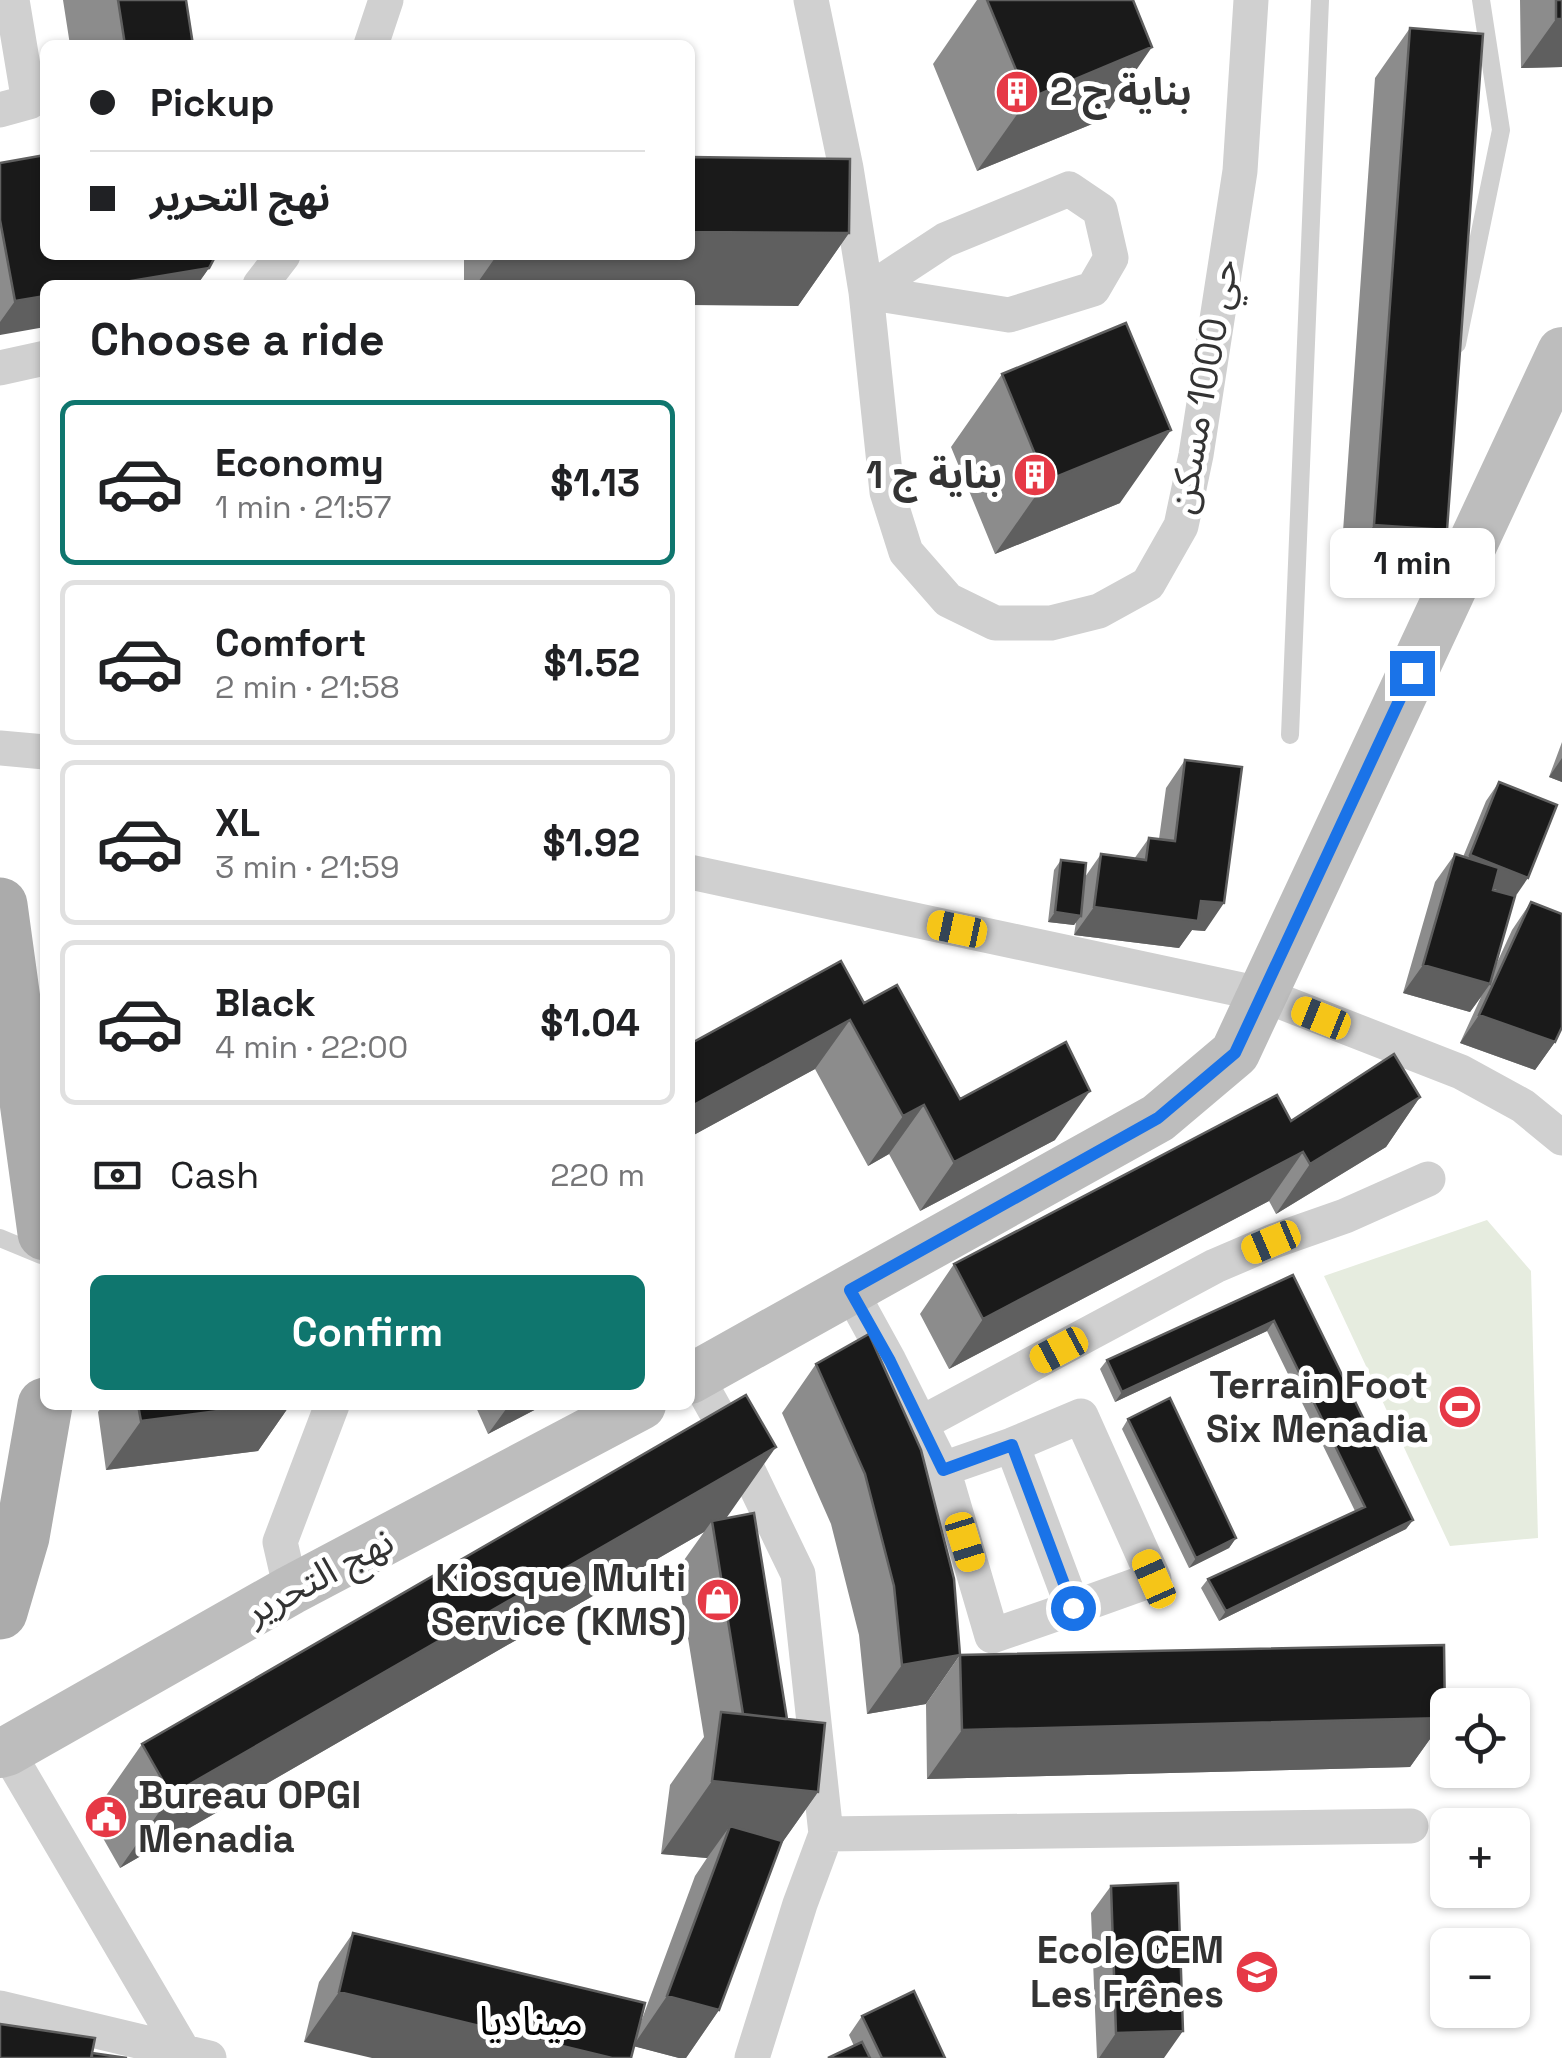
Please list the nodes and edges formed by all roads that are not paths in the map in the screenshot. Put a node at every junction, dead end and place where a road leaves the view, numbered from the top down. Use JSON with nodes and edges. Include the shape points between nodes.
{"nodes":[{"id":1,"x":12,"y":0,"type":"edge"},
{"id":2,"x":386,"y":0,"type":"edge"},
{"id":3,"x":811,"y":0,"type":"edge"},
{"id":4,"x":1251,"y":0,"type":"edge"},
{"id":5,"x":1320,"y":0,"type":"edge"},
{"id":6,"x":1481,"y":0,"type":"edge"},
{"id":7,"x":374,"y":40,"type":"edge"},
{"id":8,"x":0,"y":110,"type":"edge"},
{"id":9,"x":279,"y":260,"type":"edge"},
{"id":10,"x":264,"y":280,"type":"edge"},
{"id":11,"x":866,"y":292,"type":"junction"},
{"id":12,"x":1562,"y":352,"type":"edge"},
{"id":13,"x":40,"y":359,"type":"edge"},
{"id":14,"x":1454,"y":363,"type":"edge"},
{"id":15,"x":0,"y":368,"type":"edge"},
{"id":16,"x":1290,"y":736,"type":"dead end"},
{"id":17,"x":0,"y":748,"type":"edge"},
{"id":18,"x":40,"y":752,"type":"edge"},
{"id":19,"x":695,"y":873,"type":"edge"},
{"id":20,"x":2,"y":929,"type":"edge"},
{"id":21,"x":1262,"y":994,"type":"junction"},
{"id":22,"x":1562,"y":1138,"type":"edge"},
{"id":23,"x":1428,"y":1179,"type":"dead end"},
{"id":24,"x":40,"y":1198,"type":"edge"},
{"id":25,"x":0,"y":1238,"type":"edge"},
{"id":26,"x":40,"y":1255,"type":"edge"},
{"id":27,"x":850,"y":1290,"type":"junction"},
{"id":28,"x":695,"y":1377,"type":"edge"},
{"id":29,"x":695,"y":1381,"type":"edge"},
{"id":30,"x":45,"y":1410,"type":"edge"},
{"id":31,"x":330,"y":1410,"type":"edge"},
{"id":32,"x":632,"y":1410,"type":"edge"},
{"id":33,"x":920,"y":1424,"type":"junction"},
{"id":34,"x":1012,"y":1445,"type":"junction"},
{"id":35,"x":943,"y":1470,"type":"junction"},
{"id":36,"x":291,"y":1590,"type":"junction"},
{"id":37,"x":1073,"y":1608,"type":"junction"},
{"id":38,"x":0,"y":1612,"type":"edge"},
{"id":39,"x":4,"y":1752,"type":"edge"},
{"id":40,"x":1411,"y":1826,"type":"dead end"},
{"id":41,"x":826,"y":1834,"type":"junction"},
{"id":42,"x":0,"y":2008,"type":"edge"},
{"id":43,"x":196,"y":2054,"type":"edge"},
{"id":44,"x":752,"y":2058,"type":"edge"}],
"edges":[{"from":1,"to":8,"type":"street","via":[[29,102]]},
{"from":2,"to":7,"type":"street"},
{"from":3,"to":11,"type":"street","name":"حي 1000 مسكن"},
{"from":4,"to":11,"type":"street","name":"حي 1000 مسكن","via":[[1240,171],[1196,455],[1181,526],[1148,584],[1099,611],[1052,622],[995,622],[948,600],[906,552],[887,492]]},
{"from":5,"to":16,"type":"lane"},
{"from":6,"to":14,"type":"lane","via":[[1501,130]]},
{"from":9,"to":10,"type":"street"},
{"from":11,"to":11,"type":"street","via":[[1009,315],[1093,290],[1110,258],[1100,210],[1069,188],[945,240]]},
{"from":12,"to":21,"type":"street"},
{"from":13,"to":15,"type":"street"},
{"from":17,"to":18,"type":"street"},
{"from":19,"to":21,"type":"street"},
{"from":20,"to":24,"type":"main road"},
{"from":21,"to":22,"type":"street","via":[[1461,1072]]},
{"from":21,"to":27,"type":"street","via":[[1235,1053],[1158,1118]]},
{"from":23,"to":33,"type":"street","via":[[1215,1266]]},
{"from":25,"to":26,"type":"lane"},
{"from":27,"to":28,"type":"street"},
{"from":27,"to":33,"type":"street"},
{"from":29,"to":41,"type":"street","via":[[743,1460],[798,1574]]},
{"from":30,"to":38,"type":"main road"},
{"from":31,"to":36,"type":"street","via":[[280,1542]]},
{"from":32,"to":36,"type":"street","name":"نهج التحرير"},
{"from":33,"to":35,"type":"street"},
{"from":34,"to":35,"type":"street"},
{"from":34,"to":37,"type":"street"},
{"from":34,"to":37,"type":"street","via":[[1081,1416],[1154,1579]]},
{"from":35,"to":37,"type":"street","via":[[992,1636]]},
{"from":36,"to":39,"type":"street","name":"نهج التحرير"},
{"from":39,"to":43,"type":"street"},
{"from":40,"to":41,"type":"street"},
{"from":41,"to":44,"type":"street"},
{"from":42,"to":43,"type":"street"}]}
